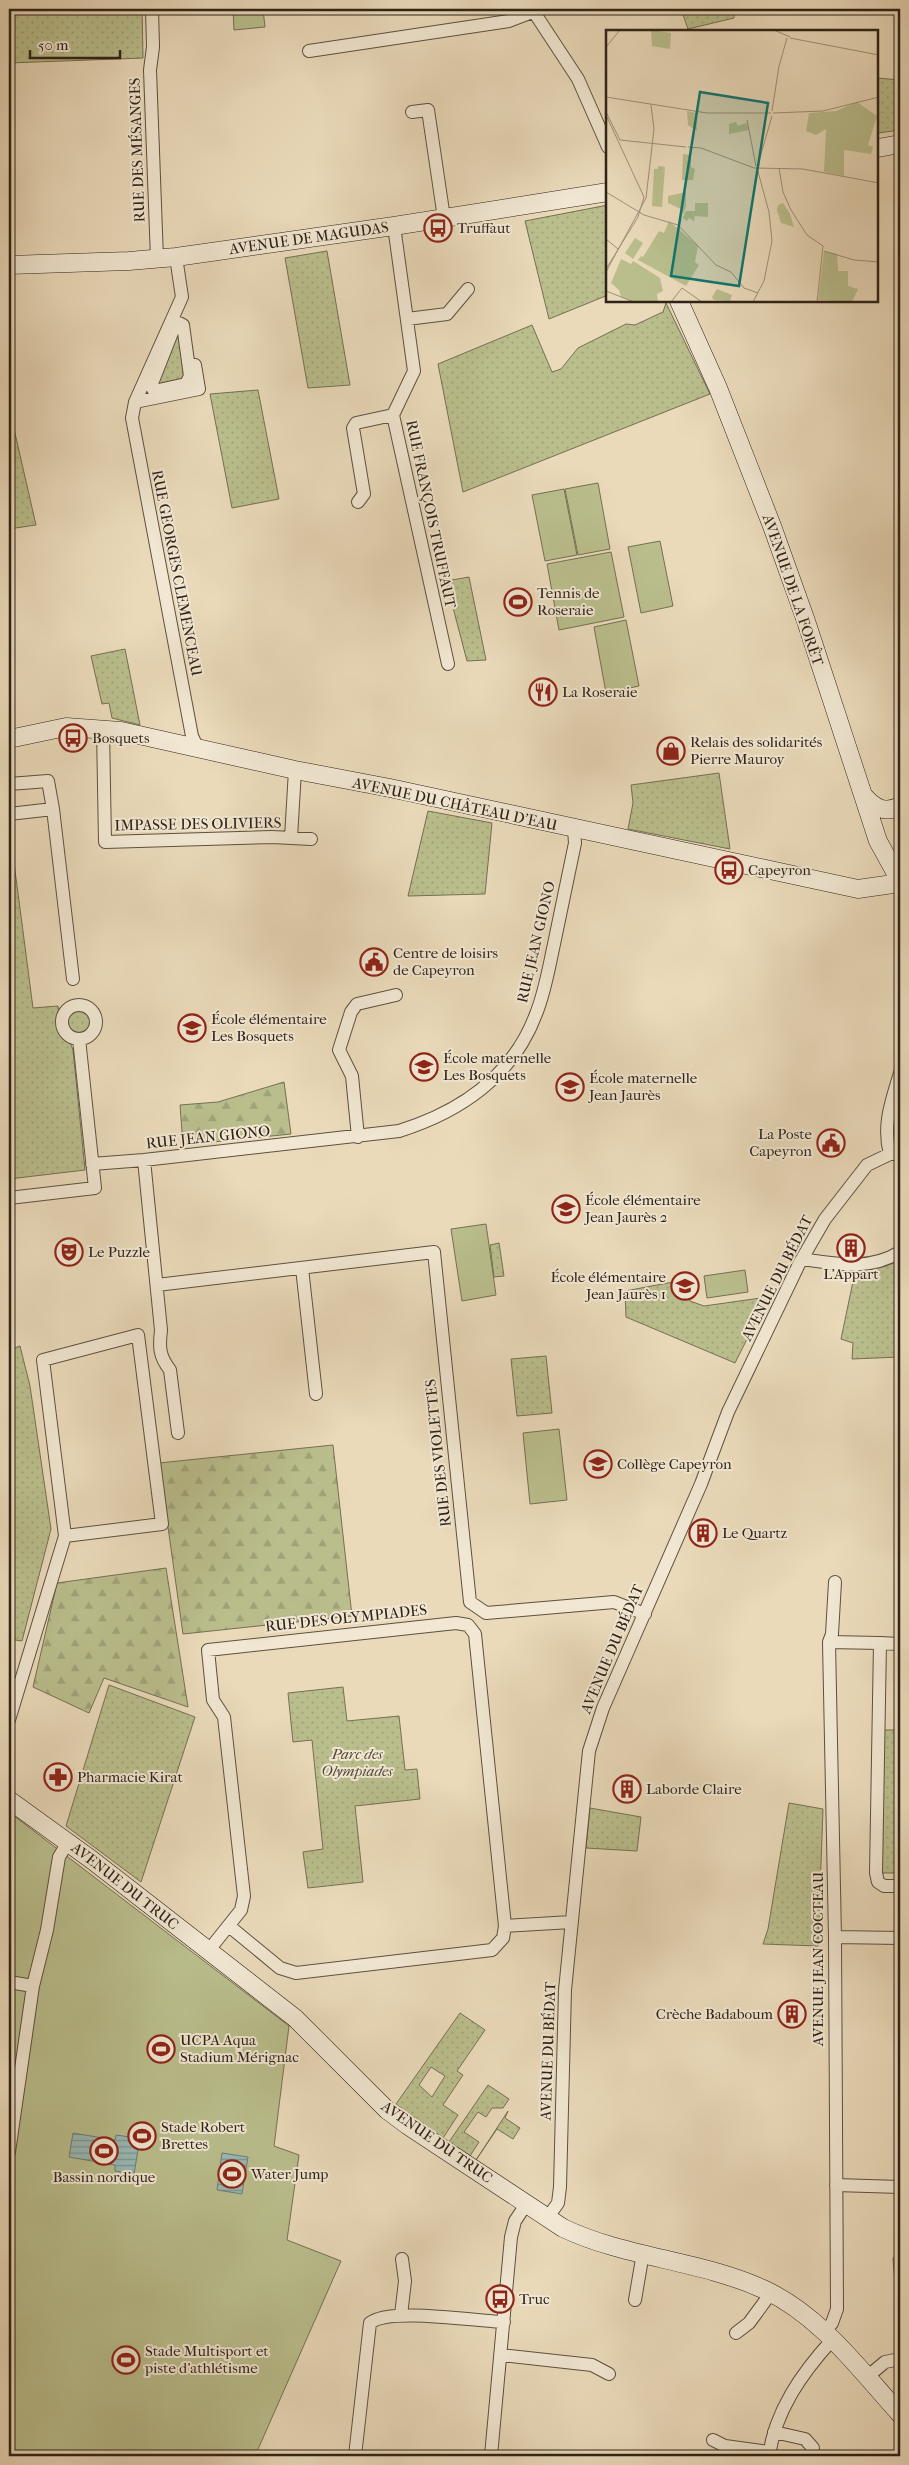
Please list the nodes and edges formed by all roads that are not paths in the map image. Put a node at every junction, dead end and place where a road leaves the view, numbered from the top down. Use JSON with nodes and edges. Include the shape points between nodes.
{"nodes":[{"id":1,"x":152,"y":9,"type":"edge"},
{"id":2,"x":534,"y":10,"type":"edge"},
{"id":3,"x":309,"y":51,"type":"dead end"},
{"id":4,"x":412,"y":112,"type":"dead end"},
{"id":5,"x":606,"y":143,"type":"edge"},
{"id":6,"x":900,"y":144,"type":"edge"},
{"id":7,"x":879,"y":148,"type":"edge"},
{"id":8,"x":606,"y":192,"type":"edge"},
{"id":9,"x":444,"y":218,"type":"junction"},
{"id":10,"x":394,"y":226,"type":"junction"},
{"id":11,"x":176,"y":257,"type":"junction"},
{"id":12,"x":157,"y":259,"type":"junction"},
{"id":13,"x":9,"y":265,"type":"edge"},
{"id":14,"x":468,"y":290,"type":"dead end"},
{"id":15,"x":182,"y":297,"type":"junction"},
{"id":16,"x":679,"y":302,"type":"edge"},
{"id":17,"x":407,"y":319,"type":"junction"},
{"id":18,"x":186,"y":384,"type":"joint"},
{"id":19,"x":134,"y":402,"type":"junction"},
{"id":20,"x":392,"y":415,"type":"junction"},
{"id":21,"x":358,"y":502,"type":"dead end"},
{"id":22,"x":448,"y":664,"type":"dead end"},
{"id":23,"x":103,"y":729,"type":"junction"},
{"id":24,"x":9,"y":739,"type":"edge"},
{"id":25,"x":198,"y":749,"type":"junction"},
{"id":26,"x":295,"y":770,"type":"junction"},
{"id":27,"x":9,"y":784,"type":"edge"},
{"id":28,"x":862,"y":793,"type":"junction"},
{"id":29,"x":900,"y":806,"type":"edge"},
{"id":30,"x":53,"y":809,"type":"junction"},
{"id":31,"x":9,"y":814,"type":"edge"},
{"id":32,"x":574,"y":830,"type":"junction"},
{"id":33,"x":291,"y":838,"type":"junction"},
{"id":34,"x":312,"y":840,"type":"dead end"},
{"id":35,"x":900,"y":882,"type":"edge"},
{"id":36,"x":73,"y":979,"type":"dead end"},
{"id":37,"x":396,"y":995,"type":"dead end"},
{"id":38,"x":79,"y":1039,"type":"dead end"},
{"id":39,"x":900,"y":1073,"type":"edge"},
{"id":40,"x":358,"y":1137,"type":"junction"},
{"id":41,"x":895,"y":1154,"type":"edge"},
{"id":42,"x":144,"y":1160,"type":"junction"},
{"id":43,"x":92,"y":1164,"type":"junction"},
{"id":44,"x":9,"y":1198,"type":"edge"},
{"id":45,"x":900,"y":1252,"type":"edge"},
{"id":46,"x":802,"y":1259,"type":"junction"},
{"id":47,"x":302,"y":1268,"type":"junction"},
{"id":48,"x":157,"y":1285,"type":"junction"},
{"id":49,"x":316,"y":1394,"type":"dead end"},
{"id":50,"x":178,"y":1433,"type":"dead end"},
{"id":51,"x":65,"y":1536,"type":"junction"},
{"id":52,"x":835,"y":1582,"type":"dead end"},
{"id":53,"x":645,"y":1614,"type":"junction"},
{"id":54,"x":829,"y":1642,"type":"junction"},
{"id":55,"x":880,"y":1643,"type":"junction"},
{"id":56,"x":900,"y":1644,"type":"edge"},
{"id":57,"x":9,"y":1720,"type":"edge"},
{"id":58,"x":9,"y":1800,"type":"edge"},
{"id":59,"x":68,"y":1842,"type":"junction"},
{"id":60,"x":900,"y":1886,"type":"edge"},
{"id":61,"x":571,"y":1922,"type":"junction"},
{"id":62,"x":229,"y":1926,"type":"junction"},
{"id":63,"x":505,"y":1926,"type":"junction"},
{"id":64,"x":835,"y":1937,"type":"junction"},
{"id":65,"x":900,"y":1938,"type":"edge"},
{"id":66,"x":209,"y":1950,"type":"junction"},
{"id":67,"x":9,"y":1982,"type":"edge"},
{"id":68,"x":33,"y":1986,"type":"junction"},
{"id":69,"x":9,"y":2152,"type":"edge"},
{"id":70,"x":836,"y":2185,"type":"junction"},
{"id":71,"x":900,"y":2187,"type":"edge"},
{"id":72,"x":527,"y":2203,"type":"junction"},
{"id":73,"x":548,"y":2217,"type":"junction"},
{"id":74,"x":643,"y":2253,"type":"junction"},
{"id":75,"x":402,"y":2259,"type":"dead end"},
{"id":76,"x":771,"y":2293,"type":"junction"},
{"id":77,"x":635,"y":2300,"type":"dead end"},
{"id":78,"x":401,"y":2315,"type":"junction"},
{"id":79,"x":504,"y":2322,"type":"junction"},
{"id":80,"x":736,"y":2333,"type":"dead end"},
{"id":81,"x":828,"y":2336,"type":"junction"},
{"id":82,"x":501,"y":2355,"type":"junction"},
{"id":83,"x":900,"y":2359,"type":"edge"},
{"id":84,"x":609,"y":2374,"type":"dead end"},
{"id":85,"x":867,"y":2378,"type":"junction"},
{"id":86,"x":900,"y":2414,"type":"edge"},
{"id":87,"x":774,"y":2432,"type":"junction"},
{"id":88,"x":713,"y":2440,"type":"dead end"},
{"id":89,"x":813,"y":2448,"type":"dead end"},
{"id":90,"x":769,"y":2454,"type":"edge"},
{"id":91,"x":355,"y":2456,"type":"edge"},
{"id":92,"x":491,"y":2456,"type":"edge"}],
"edges":[{"from":1,"to":12,"type":"street","name":"RUE DES MÉSANGES","via":[[150,70]]},
{"from":2,"to":3,"type":"street","via":[[509,21]]},
{"from":2,"to":5,"type":"street","via":[[578,80]]},
{"from":4,"to":9,"type":"street","via":[[428,110]]},
{"from":6,"to":7,"type":"street"},
{"from":8,"to":9,"type":"street","name":"AVENUE DE MAGUDAS"},
{"from":9,"to":10,"type":"street","name":"AVENUE DE MAGUDAS"},
{"from":10,"to":11,"type":"street","name":"AVENUE DE MAGUDAS"},
{"from":10,"to":17,"type":"street","name":"RUE FRANÇOIS TRUFFAUT"},
{"from":11,"to":12,"type":"street","name":"AVENUE DE MAGUDAS"},
{"from":11,"to":15,"type":"street"},
{"from":12,"to":13,"type":"street","name":"AVENUE DE MAGUDAS"},
{"from":14,"to":17,"type":"street","via":[[447,314]]},
{"from":15,"to":19,"type":"street","name":"RUE GEORGES CLEMENCEAU"},
{"from":15,"to":19,"type":"street","via":[[199,388]]},
{"from":16,"to":28,"type":"street","name":"AVENUE DE LA FORÊT","via":[[718,388],[772,526]]},
{"from":17,"to":20,"type":"street","name":"RUE FRANÇOIS TRUFFAUT","via":[[414,371]]},
{"from":18,"to":18,"type":"street","via":[[190,376],[183,325],[179,323],[175,324],[151,386],[154,391]]},
{"from":19,"to":25,"type":"street","name":"RUE GEORGES CLEMENCEAU","via":[[134,436],[192,736]]},
{"from":20,"to":21,"type":"street","via":[[356,423],[352,428],[364,494]]},
{"from":20,"to":22,"type":"street","name":"RUE FRANÇOIS TRUFFAUT"},
{"from":23,"to":24,"type":"street","name":"AVENUE DU CHÂTEAU D'EAU","via":[[66,727]]},
{"from":23,"to":25,"type":"street","name":"AVENUE DU CHÂTEAU D'EAU"},
{"from":23,"to":33,"type":"street","name":"IMPASSE DES OLIVIERS","via":[[105,842]]},
{"from":25,"to":26,"type":"street","name":"AVENUE DU CHÂTEAU D'EAU"},
{"from":26,"to":32,"type":"street","name":"AVENUE DU CHÂTEAU D'EAU"},
{"from":26,"to":33,"type":"street","name":"IMPASSE DES OLIVIERS"},
{"from":27,"to":30,"type":"street","via":[[48,781]]},
{"from":28,"to":29,"type":"street","via":[[881,810]]},
{"from":28,"to":35,"type":"street","name":"AVENUE DE LA FORÊT","via":[[878,841]]},
{"from":30,"to":31,"type":"street"},
{"from":30,"to":36,"type":"street"},
{"from":32,"to":35,"type":"street","name":"AVENUE DU CHÂTEAU D'EAU","via":[[858,889]]},
{"from":32,"to":40,"type":"street","name":"RUE JEAN GIONO","via":[[575,843],[548,973],[536,1014],[518,1048],[494,1078],[464,1103],[430,1121],[399,1131]]},
{"from":33,"to":34,"type":"street","name":"IMPASSE DES OLIVIERS"},
{"from":37,"to":40,"type":"street","via":[[357,1004],[351,1012],[339,1050],[352,1076]]},
{"from":38,"to":43,"type":"street"},
{"from":39,"to":41,"type":"street","via":[[887,1118],[887,1141]]},
{"from":40,"to":42,"type":"street","name":"RUE JEAN GIONO"},
{"from":41,"to":46,"type":"street","name":"AVENUE DU BÉDAT","via":[[867,1165],[825,1219]]},
{"from":42,"to":43,"type":"street","name":"RUE JEAN GIONO"},
{"from":42,"to":48,"type":"street"},
{"from":43,"to":44,"type":"street","via":[[94,1188]]},
{"from":45,"to":46,"type":"street","via":[[886,1261],[865,1265]]},
{"from":46,"to":53,"type":"street","name":"AVENUE DU BÉDAT","via":[[728,1412]]},
{"from":47,"to":48,"type":"street"},
{"from":47,"to":49,"type":"street"},
{"from":47,"to":53,"type":"street","name":"RUE DES VIOLETTES","via":[[434,1252],[470,1602],[486,1613],[614,1602]]},
{"from":48,"to":50,"type":"street","via":[[161,1330],[159,1350],[170,1370]]},
{"from":51,"to":51,"type":"street","via":[[43,1360],[138,1335],[162,1524]]},
{"from":51,"to":57,"type":"street"},
{"from":52,"to":54,"type":"street","name":"AVENUE JEAN COCTEAU"},
{"from":53,"to":61,"type":"street","name":"AVENUE DU BÉDAT","via":[[603,1708],[589,1751]]},
{"from":54,"to":55,"type":"street"},
{"from":54,"to":64,"type":"street","name":"AVENUE JEAN COCTEAU"},
{"from":55,"to":56,"type":"street"},
{"from":55,"to":60,"type":"street","via":[[876,1873],[878,1882],[884,1886]]},
{"from":58,"to":59,"type":"street","name":"AVENUE DU TRUC"},
{"from":59,"to":66,"type":"street","name":"AVENUE DU TRUC"},
{"from":59,"to":68,"type":"street","via":[[59,1857],[47,1930]]},
{"from":61,"to":63,"type":"street"},
{"from":61,"to":73,"type":"street","name":"AVENUE DU BÉDAT","via":[[565,1990],[560,2187],[558,2203]]},
{"from":62,"to":63,"type":"street","via":[[280,1968],[296,1973],[492,1950],[503,1938]]},
{"from":62,"to":63,"type":"street","name":"RUE DES OLYMPIADES","via":[[241,1910],[244,1896],[224,1717],[213,1700],[208,1650],[456,1623],[468,1625],[475,1634]]},
{"from":62,"to":66,"type":"street","name":"RUE DES OLYMPIADES"},
{"from":64,"to":65,"type":"street"},
{"from":64,"to":70,"type":"street","name":"AVENUE JEAN COCTEAU"},
{"from":66,"to":72,"type":"street","name":"AVENUE DU TRUC","via":[[295,2018],[387,2110]]},
{"from":67,"to":68,"type":"street"},
{"from":68,"to":69,"type":"street"},
{"from":70,"to":71,"type":"street"},
{"from":70,"to":81,"type":"street","name":"AVENUE JEAN COCTEAU","via":[[837,2310]]},
{"from":72,"to":73,"type":"street","name":"AVENUE DU TRUC"},
{"from":72,"to":79,"type":"street","via":[[515,2221],[511,2237]]},
{"from":73,"to":74,"type":"street","name":"AVENUE DU TRUC","via":[[583,2238]]},
{"from":74,"to":76,"type":"street","name":"AVENUE DU TRUC","via":[[743,2281]]},
{"from":74,"to":77,"type":"street"},
{"from":75,"to":78,"type":"street","via":[[405,2281]]},
{"from":76,"to":80,"type":"street","via":[[749,2323]]},
{"from":76,"to":81,"type":"street","name":"AVENUE DU TRUC"},
{"from":78,"to":79,"type":"street"},
{"from":78,"to":91,"type":"street","via":[[376,2318],[370,2323]]},
{"from":79,"to":82,"type":"street"},
{"from":81,"to":85,"type":"street","name":"AVENUE DU TRUC"},
{"from":81,"to":87,"type":"street","name":"AVENUE JEAN COCTEAU","via":[[783,2408]]},
{"from":82,"to":84,"type":"street","via":[[592,2365]]},
{"from":82,"to":92,"type":"street"},
{"from":83,"to":85,"type":"street","via":[[885,2362]]},
{"from":85,"to":86,"type":"street","name":"AVENUE DU TRUC"},
{"from":87,"to":89,"type":"street","via":[[805,2440]]},
{"from":87,"to":90,"type":"street","name":"AVENUE JEAN COCTEAU"},
{"from":88,"to":90,"type":"street","via":[[725,2446]]}]}
